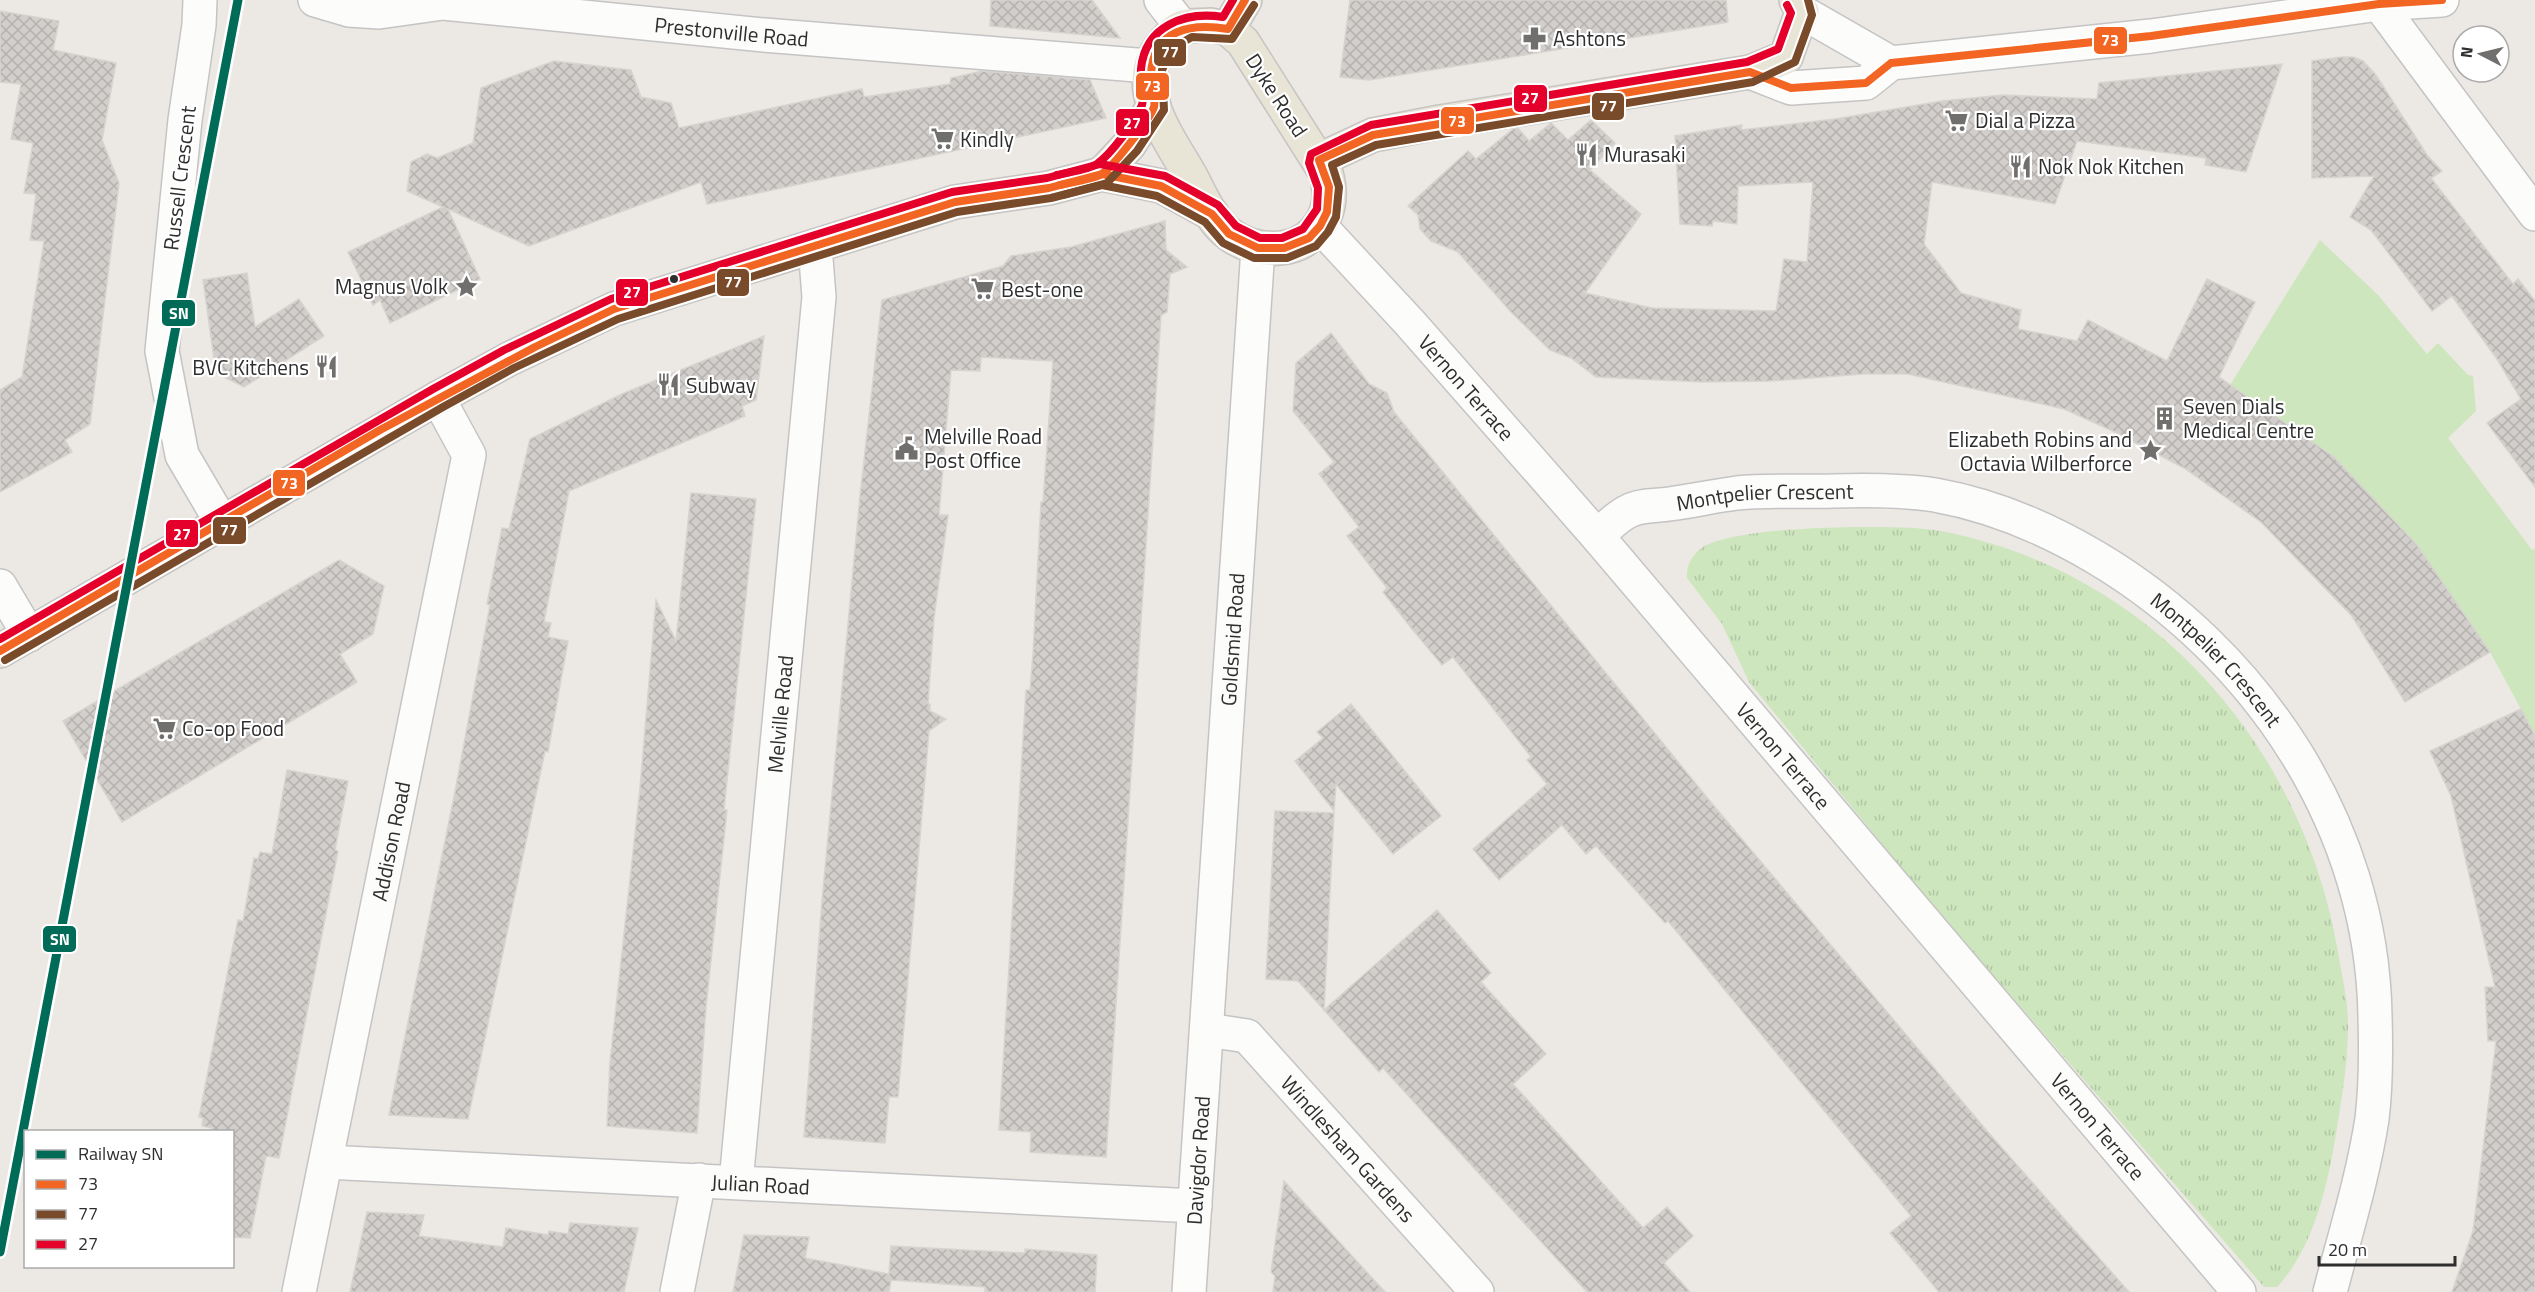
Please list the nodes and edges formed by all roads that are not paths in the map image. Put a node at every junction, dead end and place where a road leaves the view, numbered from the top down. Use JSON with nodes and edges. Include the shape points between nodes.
{"nodes":[{"id":1,"x":200,"y":0,"type":"edge"},
{"id":2,"x":315,"y":0,"type":"edge"},
{"id":3,"x":1161,"y":0,"type":"edge"},
{"id":4,"x":1245,"y":0,"type":"edge"},
{"id":5,"x":2442,"y":0,"type":"edge"},
{"id":6,"x":2377,"y":2,"type":"edge"},
{"id":7,"x":385,"y":6,"type":"edge"},
{"id":8,"x":1799,"y":6,"type":"edge"},
{"id":9,"x":1182,"y":27,"type":"junction"},
{"id":10,"x":1228,"y":30,"type":"junction"},
{"id":11,"x":1891,"y":63,"type":"junction"},
{"id":12,"x":1149,"y":66,"type":"junction"},
{"id":13,"x":1750,"y":72,"type":"junction"},
{"id":14,"x":1154,"y":106,"type":"junction"},
{"id":15,"x":1319,"y":160,"type":"junction"},
{"id":16,"x":1102,"y":174,"type":"junction"},
{"id":17,"x":1212,"y":214,"type":"junction"},
{"id":18,"x":2535,"y":214,"type":"edge"},
{"id":19,"x":1320,"y":226,"type":"junction"},
{"id":20,"x":815,"y":246,"type":"junction"},
{"id":21,"x":1258,"y":248,"type":"junction"},
{"id":22,"x":438,"y":398,"type":"junction"},
{"id":23,"x":222,"y":524,"type":"junction"},
{"id":24,"x":1597,"y":536,"type":"junction"},
{"id":25,"x":0,"y":586,"type":"edge"},
{"id":26,"x":29,"y":635,"type":"junction"},
{"id":27,"x":0,"y":651,"type":"edge"},
{"id":28,"x":1207,"y":1030,"type":"junction"},
{"id":29,"x":326,"y":1162,"type":"junction"},
{"id":30,"x":699,"y":1180,"type":"junction"},
{"id":31,"x":736,"y":1182,"type":"junction"},
{"id":32,"x":1195,"y":1206,"type":"junction"},
{"id":33,"x":299,"y":1292,"type":"edge"},
{"id":34,"x":676,"y":1292,"type":"edge"},
{"id":35,"x":1189,"y":1292,"type":"edge"},
{"id":36,"x":1477,"y":1292,"type":"edge"},
{"id":37,"x":2239,"y":1292,"type":"edge"},
{"id":38,"x":2330,"y":1292,"type":"edge"}],
"edges":[{"from":1,"to":23,"type":"street","name":"Russell Crescent","via":[[162,351],[182,455]]},
{"from":2,"to":7,"type":"street","name":"Prestonville Road","via":[[349,10]]},
{"from":3,"to":9,"type":"street"},
{"from":4,"to":10,"type":"main road"},
{"from":5,"to":6,"type":"street"},
{"from":6,"to":11,"type":"street","via":[[2151,36]]},
{"from":6,"to":18,"type":"street"},
{"from":7,"to":12,"type":"street","name":"Prestonville Road","via":[[443,3]]},
{"from":8,"to":11,"type":"street","name":"Dyke Road"},
{"from":8,"to":13,"type":"main road","name":"Dyke Road","via":[[1786,57]]},
{"from":9,"to":10,"type":"main road","via":[[1211,25]]},
{"from":9,"to":12,"type":"main road","via":[[1160,47]]},
{"from":10,"to":15,"type":"main road","name":"Dyke Road","via":[[1243,42]]},
{"from":11,"to":13,"type":"street","via":[[1866,83],[1791,88]]},
{"from":12,"to":14,"type":"main road"},
{"from":13,"to":15,"type":"main road","name":"Dyke Road","via":[[1373,135]]},
{"from":14,"to":16,"type":"main road","via":[[1129,145]]},
{"from":14,"to":17,"type":"main road"},
{"from":15,"to":19,"type":"main road","name":"Dyke Road","via":[[1326,173],[1330,197]]},
{"from":16,"to":17,"type":"main road","via":[[1161,186]]},
{"from":16,"to":20,"type":"main road","via":[[1049,188],[955,202]]},
{"from":17,"to":21,"type":"main road","via":[[1229,234]]},
{"from":19,"to":21,"type":"main road","via":[[1309,238],[1284,248]]},
{"from":19,"to":24,"type":"street","name":"Vernon Terrace"},
{"from":20,"to":22,"type":"main road","via":[[614,309]]},
{"from":20,"to":31,"type":"street","name":"Melville Road","via":[[819,297]]},
{"from":21,"to":28,"type":"street","name":"Goldsmid Road"},
{"from":22,"to":23,"type":"main road"},
{"from":22,"to":29,"type":"street","name":"Addison Road","via":[[469,455]]},
{"from":23,"to":26,"type":"main road"},
{"from":24,"to":37,"type":"street","name":"Vernon Terrace"},
{"from":24,"to":38,"type":"street","name":"Montpelier Crescent","via":[[1630,510],[1738,493],[1872,490],[1933,495],[2034,526],[2095,557],[2151,594],[2241,676],[2273,716],[2325,804],[2344,850],[2367,938],[2375,1014],[2372,1116],[2362,1171]]},
{"from":25,"to":26,"type":"street"},
{"from":26,"to":27,"type":"main road"},
{"from":28,"to":32,"type":"street","name":"Davigdor Road"},
{"from":28,"to":36,"type":"street","name":"Windlesham Gardens","via":[[1247,1036]]},
{"from":29,"to":30,"type":"street","name":"Julian Road"},
{"from":29,"to":33,"type":"street","name":"Addison Road"},
{"from":30,"to":31,"type":"street","name":"Julian Road"},
{"from":30,"to":34,"type":"street"},
{"from":31,"to":32,"type":"street","name":"Julian Road"},
{"from":32,"to":35,"type":"street","name":"Davigdor Road"}]}
